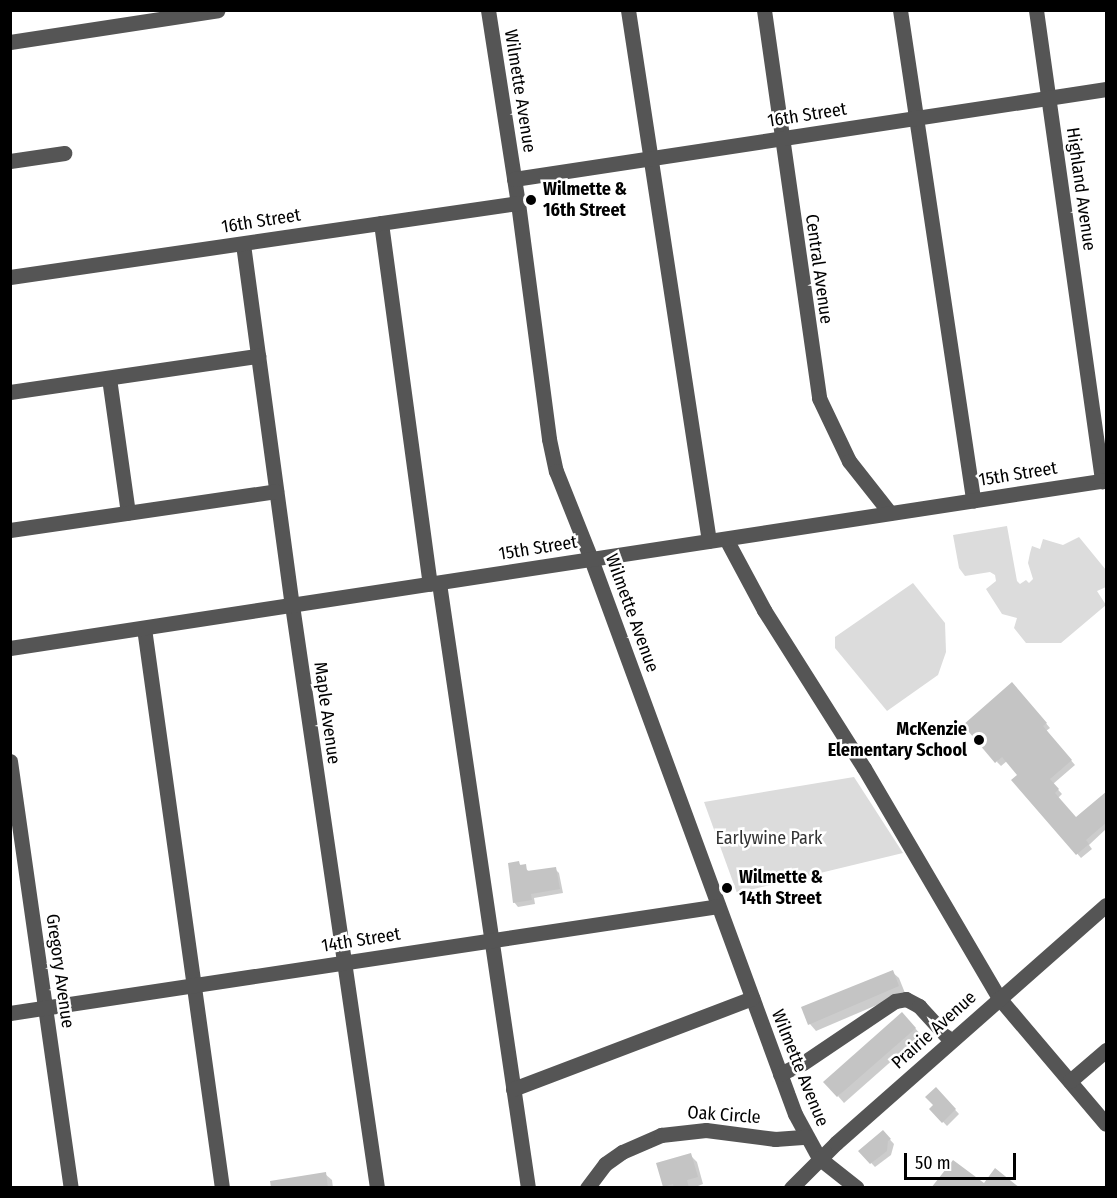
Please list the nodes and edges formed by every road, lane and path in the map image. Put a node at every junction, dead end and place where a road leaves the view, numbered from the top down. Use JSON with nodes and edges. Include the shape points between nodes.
{"nodes":[{"id":1,"x":218,"y":10,"type":"edge"},
{"id":2,"x":488,"y":10,"type":"edge"},
{"id":3,"x":628,"y":10,"type":"edge"},
{"id":4,"x":764,"y":10,"type":"edge"},
{"id":5,"x":900,"y":10,"type":"edge"},
{"id":6,"x":1036,"y":10,"type":"edge"},
{"id":7,"x":10,"y":42,"type":"edge"},
{"id":8,"x":1107,"y":89,"type":"edge"},
{"id":9,"x":1048,"y":98,"type":"junction"},
{"id":10,"x":916,"y":118,"type":"junction"},
{"id":11,"x":782,"y":138,"type":"junction"},
{"id":12,"x":64,"y":153,"type":"dead end"},
{"id":13,"x":649,"y":159,"type":"junction"},
{"id":14,"x":10,"y":161,"type":"edge"},
{"id":15,"x":514,"y":179,"type":"junction"},
{"id":16,"x":518,"y":203,"type":"junction"},
{"id":17,"x":381,"y":222,"type":"junction"},
{"id":18,"x":243,"y":244,"type":"junction"},
{"id":19,"x":10,"y":278,"type":"edge"},
{"id":20,"x":258,"y":356,"type":"junction"},
{"id":21,"x":109,"y":378,"type":"junction"},
{"id":22,"x":10,"y":392,"type":"edge"},
{"id":23,"x":1104,"y":480,"type":"edge"},
{"id":24,"x":276,"y":490,"type":"junction"},
{"id":25,"x":973,"y":501,"type":"junction"},
{"id":26,"x":128,"y":513,"type":"junction"},
{"id":27,"x":890,"y":513,"type":"junction"},
{"id":28,"x":10,"y":530,"type":"edge"},
{"id":29,"x":726,"y":539,"type":"junction"},
{"id":30,"x":709,"y":541,"type":"junction"},
{"id":31,"x":591,"y":560,"type":"junction"},
{"id":32,"x":435,"y":584,"type":"junction"},
{"id":33,"x":292,"y":605,"type":"junction"},
{"id":34,"x":144,"y":628,"type":"junction"},
{"id":35,"x":10,"y":648,"type":"edge"},
{"id":36,"x":10,"y":761,"type":"edge"},
{"id":37,"x":1107,"y":905,"type":"edge"},
{"id":38,"x":718,"y":906,"type":"junction"},
{"id":39,"x":492,"y":940,"type":"junction"},
{"id":40,"x":344,"y":963,"type":"junction"},
{"id":41,"x":195,"y":985,"type":"junction"},
{"id":42,"x":752,"y":998,"type":"junction"},
{"id":43,"x":999,"y":998,"type":"junction"},
{"id":44,"x":46,"y":1008,"type":"junction"},
{"id":45,"x":10,"y":1013,"type":"edge"},
{"id":46,"x":951,"y":1041,"type":"junction"},
{"id":47,"x":1107,"y":1050,"type":"edge"},
{"id":48,"x":780,"y":1074,"type":"junction"},
{"id":49,"x":1070,"y":1081,"type":"junction"},
{"id":50,"x":513,"y":1089,"type":"junction"},
{"id":51,"x":1107,"y":1124,"type":"edge"},
{"id":52,"x":806,"y":1137,"type":"junction"},
{"id":53,"x":819,"y":1158,"type":"junction"},
{"id":54,"x":71,"y":1188,"type":"edge"},
{"id":55,"x":222,"y":1188,"type":"edge"},
{"id":56,"x":377,"y":1188,"type":"edge"},
{"id":57,"x":528,"y":1188,"type":"edge"},
{"id":58,"x":587,"y":1188,"type":"edge"},
{"id":59,"x":791,"y":1188,"type":"edge"},
{"id":60,"x":857,"y":1188,"type":"edge"}],
"edges":[{"from":1,"to":7,"type":"street"},
{"from":2,"to":15,"type":"street","name":"Wilmette Avenue"},
{"from":3,"to":13,"type":"street"},
{"from":4,"to":11,"type":"street","name":"Central Avenue"},
{"from":5,"to":10,"type":"street"},
{"from":6,"to":9,"type":"street","name":"Highland Avenue"},
{"from":8,"to":9,"type":"street","name":"16th Street"},
{"from":9,"to":10,"type":"street","name":"16th Street"},
{"from":9,"to":23,"type":"street","name":"Highland Avenue"},
{"from":10,"to":11,"type":"street","name":"16th Street"},
{"from":10,"to":25,"type":"street"},
{"from":11,"to":13,"type":"street","name":"16th Street"},
{"from":11,"to":27,"type":"street","name":"Central Avenue","via":[[819,398],[849,461]]},
{"from":12,"to":14,"type":"street"},
{"from":13,"to":15,"type":"street","name":"16th Street"},
{"from":13,"to":30,"type":"street"},
{"from":15,"to":16,"type":"street","name":"Wilmette Avenue"},
{"from":16,"to":17,"type":"street","name":"16th Street"},
{"from":16,"to":31,"type":"street","name":"Wilmette Avenue","via":[[549,439],[556,471]]},
{"from":17,"to":18,"type":"street","name":"16th Street"},
{"from":17,"to":32,"type":"street"},
{"from":18,"to":19,"type":"street","name":"16th Street"},
{"from":18,"to":20,"type":"street","name":"Maple Avenue"},
{"from":20,"to":21,"type":"street"},
{"from":20,"to":24,"type":"street","name":"Maple Avenue"},
{"from":21,"to":22,"type":"street"},
{"from":21,"to":26,"type":"street"},
{"from":23,"to":25,"type":"street","name":"15th Street"},
{"from":24,"to":26,"type":"street"},
{"from":24,"to":33,"type":"street","name":"Maple Avenue"},
{"from":25,"to":27,"type":"street","name":"15th Street"},
{"from":26,"to":28,"type":"street"},
{"from":27,"to":29,"type":"street","name":"15th Street"},
{"from":29,"to":30,"type":"street","name":"15th Street"},
{"from":29,"to":43,"type":"street","via":[[764,610],[864,768]]},
{"from":30,"to":31,"type":"street","name":"15th Street"},
{"from":31,"to":32,"type":"street","name":"15th Street"},
{"from":31,"to":38,"type":"street","name":"Wilmette Avenue"},
{"from":32,"to":33,"type":"street","name":"15th Street"},
{"from":32,"to":39,"type":"street"},
{"from":33,"to":34,"type":"street","name":"15th Street"},
{"from":33,"to":40,"type":"street","name":"Maple Avenue"},
{"from":34,"to":35,"type":"street","name":"15th Street"},
{"from":34,"to":41,"type":"street"},
{"from":36,"to":44,"type":"street","name":"Gregory Avenue"},
{"from":37,"to":43,"type":"street","name":"Prairie Avenue"},
{"from":38,"to":39,"type":"street","name":"14th Street"},
{"from":38,"to":42,"type":"street","name":"Wilmette Avenue"},
{"from":39,"to":40,"type":"street","name":"14th Street"},
{"from":39,"to":50,"type":"street"},
{"from":40,"to":41,"type":"street","name":"14th Street"},
{"from":40,"to":56,"type":"street","name":"Maple Avenue"},
{"from":41,"to":44,"type":"street","name":"14th Street"},
{"from":41,"to":55,"type":"street"},
{"from":42,"to":48,"type":"street","name":"Wilmette Avenue"},
{"from":42,"to":50,"type":"street"},
{"from":43,"to":46,"type":"street","name":"Prairie Avenue"},
{"from":43,"to":49,"type":"street"},
{"from":44,"to":45,"type":"street","name":"14th Street"},
{"from":44,"to":54,"type":"street","name":"Gregory Avenue"},
{"from":46,"to":48,"type":"street","via":[[919,1006],[906,999],[895,1001],[803,1063]]},
{"from":46,"to":53,"type":"street","name":"Prairie Avenue"},
{"from":47,"to":49,"type":"street"},
{"from":48,"to":52,"type":"street","name":"Wilmette Avenue"},
{"from":49,"to":51,"type":"street"},
{"from":50,"to":57,"type":"street"},
{"from":52,"to":53,"type":"street","name":"Wilmette Avenue"},
{"from":52,"to":58,"type":"street","name":"Oak Circle","via":[[775,1139],[706,1130],[661,1135],[605,1164]]},
{"from":53,"to":59,"type":"street","name":"Prairie Avenue"},
{"from":53,"to":60,"type":"street","name":"Wilmette Avenue"}]}
